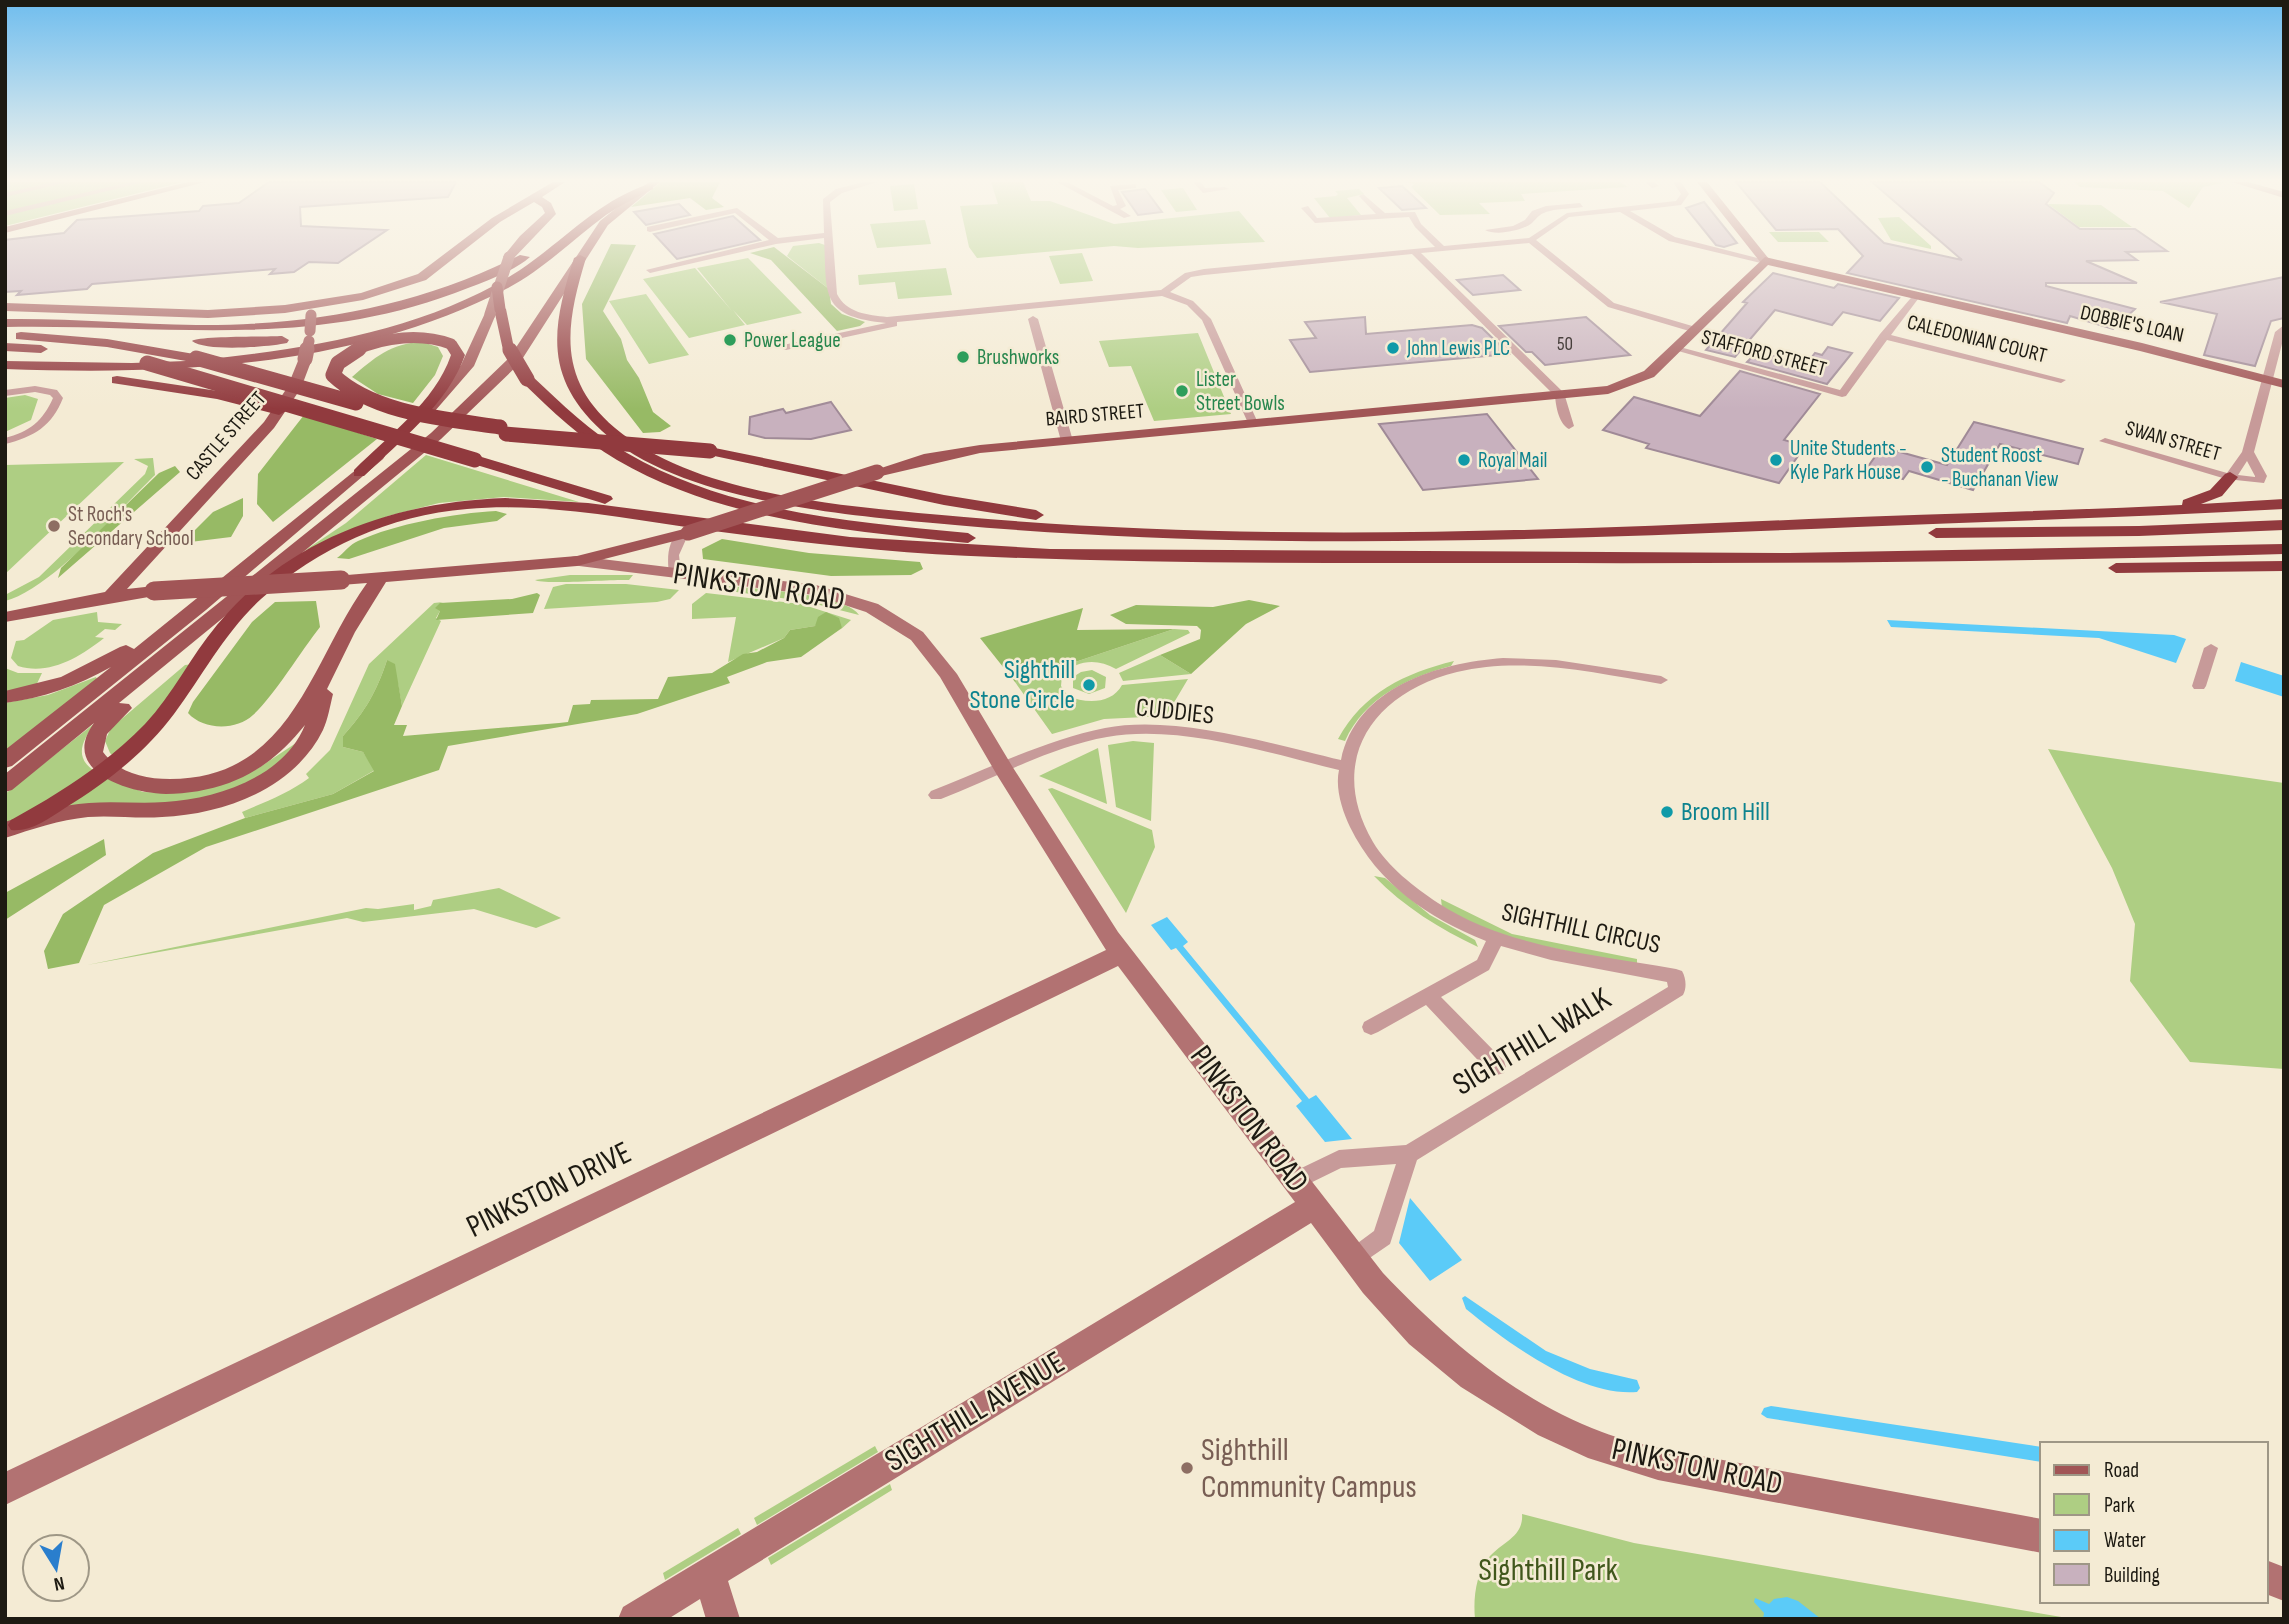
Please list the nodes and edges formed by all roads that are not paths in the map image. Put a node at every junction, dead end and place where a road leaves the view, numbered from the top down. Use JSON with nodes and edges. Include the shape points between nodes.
{"nodes":[{"id":1,"x":448,"y":258,"type":"edge"},
{"id":2,"x":509,"y":258,"type":"edge"},
{"id":3,"x":523,"y":258,"type":"edge"},
{"id":4,"x":547,"y":258,"type":"edge"},
{"id":5,"x":580,"y":258,"type":"joint"},
{"id":6,"x":703,"y":258,"type":"edge"},
{"id":7,"x":830,"y":258,"type":"edge"},
{"id":8,"x":1346,"y":258,"type":"edge"},
{"id":9,"x":1421,"y":258,"type":"edge"},
{"id":10,"x":1553,"y":258,"type":"edge"},
{"id":11,"x":1751,"y":258,"type":"edge"},
{"id":12,"x":1762,"y":258,"type":"edge"},
{"id":13,"x":1765,"y":261,"type":"junction"},
{"id":14,"x":650,"y":270,"type":"dead end"},
{"id":15,"x":497,"y":287,"type":"joint"},
{"id":16,"x":1163,"y":293,"type":"junction"},
{"id":17,"x":1916,"y":295,"type":"junction"},
{"id":18,"x":5,"y":307,"type":"edge"},
{"id":19,"x":312,"y":310,"type":"junction"},
{"id":20,"x":495,"y":312,"type":"junction"},
{"id":21,"x":1033,"y":319,"type":"dead end"},
{"id":22,"x":906,"y":320,"type":"junction"},
{"id":23,"x":5,"y":323,"type":"edge"},
{"id":24,"x":5,"y":328,"type":"edge"},
{"id":25,"x":2284,"y":328,"type":"edge"},
{"id":26,"x":1696,"y":330,"type":"junction"},
{"id":27,"x":5,"y":336,"type":"edge"},
{"id":28,"x":309,"y":336,"type":"junction"},
{"id":29,"x":1883,"y":336,"type":"junction"},
{"id":30,"x":5,"y":347,"type":"edge"},
{"id":31,"x":786,"y":347,"type":"dead end"},
{"id":32,"x":1676,"y":349,"type":"junction"},
{"id":33,"x":5,"y":365,"type":"edge"},
{"id":34,"x":5,"y":372,"type":"edge"},
{"id":35,"x":2268,"y":379,"type":"junction"},
{"id":36,"x":2061,"y":380,"type":"dead end"},
{"id":37,"x":2284,"y":384,"type":"edge"},
{"id":38,"x":1557,"y":391,"type":"junction"},
{"id":39,"x":5,"y":393,"type":"edge"},
{"id":40,"x":279,"y":411,"type":"junction"},
{"id":41,"x":1253,"y":424,"type":"junction"},
{"id":42,"x":1569,"y":426,"type":"dead end"},
{"id":43,"x":504,"y":431,"type":"junction"},
{"id":44,"x":1067,"y":440,"type":"junction"},
{"id":45,"x":5,"y":441,"type":"edge"},
{"id":46,"x":2105,"y":441,"type":"dead end"},
{"id":47,"x":2248,"y":452,"type":"junction"},
{"id":48,"x":359,"y":473,"type":"junction"},
{"id":49,"x":2230,"y":477,"type":"junction"},
{"id":50,"x":2284,"y":504,"type":"edge"},
{"id":51,"x":2167,"y":510,"type":"junction"},
{"id":52,"x":2284,"y":525,"type":"edge"},
{"id":53,"x":761,"y":532,"type":"junction"},
{"id":54,"x":1609,"y":533,"type":"junction"},
{"id":55,"x":685,"y":534,"type":"junction"},
{"id":56,"x":2284,"y":549,"type":"edge"},
{"id":57,"x":1589,"y":558,"type":"junction"},
{"id":58,"x":1666,"y":559,"type":"junction"},
{"id":59,"x":577,"y":561,"type":"junction"},
{"id":60,"x":2284,"y":566,"type":"edge"},
{"id":61,"x":675,"y":573,"type":"junction"},
{"id":62,"x":381,"y":576,"type":"junction"},
{"id":63,"x":111,"y":596,"type":"junction"},
{"id":64,"x":200,"y":606,"type":"junction"},
{"id":65,"x":5,"y":617,"type":"edge"},
{"id":66,"x":191,"y":635,"type":"junction"},
{"id":67,"x":2211,"y":648,"type":"dead end"},
{"id":68,"x":328,"y":671,"type":"junction"},
{"id":69,"x":1661,"y":680,"type":"dead end"},
{"id":70,"x":2199,"y":686,"type":"dead end"},
{"id":71,"x":6,"y":697,"type":"edge"},
{"id":72,"x":5,"y":761,"type":"edge"},
{"id":73,"x":1345,"y":766,"type":"junction"},
{"id":74,"x":1004,"y":769,"type":"junction"},
{"id":75,"x":115,"y":774,"type":"junction"},
{"id":76,"x":5,"y":785,"type":"edge"},
{"id":77,"x":936,"y":795,"type":"dead end"},
{"id":78,"x":12,"y":827,"type":"edge"},
{"id":79,"x":1496,"y":939,"type":"junction"},
{"id":80,"x":1122,"y":953,"type":"junction"},
{"id":81,"x":1676,"y":976,"type":"joint"},
{"id":82,"x":1428,"y":996,"type":"junction"},
{"id":83,"x":1371,"y":1027,"type":"dead end"},
{"id":84,"x":1497,"y":1067,"type":"dead end"},
{"id":85,"x":1409,"y":1154,"type":"junction"},
{"id":86,"x":1305,"y":1193,"type":"junction"},
{"id":87,"x":1355,"y":1258,"type":"junction"},
{"id":88,"x":5,"y":1489,"type":"edge"},
{"id":89,"x":2040,"y":1536,"type":"edge"},
{"id":90,"x":709,"y":1574,"type":"junction"},
{"id":91,"x":635,"y":1619,"type":"edge"},
{"id":92,"x":723,"y":1619,"type":"edge"}],
"edges":[{"from":1,"to":19,"type":"main road","via":[[422,277],[396,288]]},
{"from":2,"to":15,"type":"main road","bridge":true},
{"from":3,"to":23,"type":"highway","via":[[435,295],[300,323],[232,328]]},
{"from":4,"to":33,"type":"highway","via":[[451,309],[304,349],[197,365],[116,369]]},
{"from":5,"to":54,"type":"highway","via":[[562,313],[560,338],[568,377],[580,398],[610,431],[649,456],[754,491],[903,516],[1138,535],[1326,540]]},
{"from":5,"to":66,"type":"main road","via":[[523,348],[471,405]]},
{"from":6,"to":14,"type":"street"},
{"from":7,"to":22,"type":"street","via":[[837,304],[864,317]]},
{"from":8,"to":16,"type":"street","via":[[1195,273]]},
{"from":9,"to":38,"type":"street"},
{"from":10,"to":26,"type":"street","via":[[1611,305]]},
{"from":11,"to":13,"type":"street"},
{"from":12,"to":13,"type":"street"},
{"from":13,"to":17,"type":"main road","name":"DOBBIE'S LOAN"},
{"from":13,"to":26,"type":"main road"},
{"from":15,"to":20,"type":"highway","bridge":true},
{"from":16,"to":22,"type":"street"},
{"from":16,"to":41,"type":"street","via":[[1190,303],[1206,319]]},
{"from":17,"to":29,"type":"street"},
{"from":17,"to":35,"type":"main road","name":"DOBBIE'S LOAN"},
{"from":18,"to":19,"type":"main road","via":[[168,315]]},
{"from":19,"to":28,"type":"main road","name":"CASTLE STREET","bridge":true},
{"from":20,"to":48,"type":"main road","via":[[454,383]]},
{"from":20,"to":57,"type":"highway","bridge":true,"via":[[527,379],[576,428],[642,470],[724,500],[792,517],[968,538],[1091,545]]},
{"from":21,"to":44,"type":"street"},
{"from":22,"to":31,"type":"street"},
{"from":24,"to":28,"type":"highway","via":[[243,343]]},
{"from":25,"to":35,"type":"street"},
{"from":26,"to":32,"type":"main road"},
{"from":27,"to":43,"type":"highway","bridge":true,"via":[[107,343],[196,358],[397,415]]},
{"from":28,"to":40,"type":"main road","name":"CASTLE STREET","bridge":true,"via":[[305,359]]},
{"from":29,"to":32,"type":"street","name":"STAFFORD STREET","via":[[1842,394]]},
{"from":29,"to":36,"type":"street","name":"CALEDONIAN COURT"},
{"from":30,"to":53,"type":"highway","bridge":true,"via":[[147,363],[630,505]]},
{"from":32,"to":38,"type":"main road","name":"BAIRD STREET","via":[[1649,374],[1630,384]]},
{"from":34,"to":40,"type":"highway","via":[[149,383]]},
{"from":35,"to":37,"type":"main road","name":"DOBBIE'S LOAN"},
{"from":35,"to":47,"type":"street"},
{"from":38,"to":41,"type":"main road","name":"BAIRD STREET"},
{"from":38,"to":42,"type":"street"},
{"from":39,"to":45,"type":"street","via":[[47,390],[58,398],[46,424]]},
{"from":40,"to":63,"type":"main road","name":"CASTLE STREET"},
{"from":41,"to":44,"type":"main road","name":"BAIRD STREET"},
{"from":43,"to":48,"type":"highway","bridge":true,"via":[[439,417],[381,401],[349,389],[333,375],[344,358],[374,344],[424,337],[451,344],[458,359],[424,407]]},
{"from":43,"to":54,"type":"highway","bridge":true,"via":[[710,451],[944,500],[1052,517],[1175,525]]},
{"from":44,"to":55,"type":"main road","name":"BAIRD STREET","bridge":true,"via":[[946,454]]},
{"from":46,"to":49,"type":"street","name":"SWAN STREET"},
{"from":47,"to":49,"type":"street"},
{"from":47,"to":49,"type":"street","name":"SWAN STREET","via":[[2260,481]]},
{"from":48,"to":64,"type":"main road"},
{"from":49,"to":51,"type":"highway","via":[[2216,493]]},
{"from":50,"to":51,"type":"highway"},
{"from":51,"to":54,"type":"highway"},
{"from":52,"to":54,"type":"highway","via":[[2112,532]]},
{"from":53,"to":57,"type":"highway","via":[[895,547],[1058,555]]},
{"from":53,"to":75,"type":"highway","via":[[505,500],[442,506],[388,519],[319,549],[242,609]]},
{"from":55,"to":59,"type":"main road","name":"BAIRD STREET"},
{"from":55,"to":61,"type":"street","via":[[673,555]]},
{"from":56,"to":58,"type":"highway","via":[[1988,558]]},
{"from":57,"to":58,"type":"highway"},
{"from":58,"to":60,"type":"highway","via":[[1990,569]]},
{"from":59,"to":61,"type":"street","name":"PINKSTON ROAD"},
{"from":59,"to":62,"type":"main road","name":"BAIRD STREET"},
{"from":61,"to":74,"type":"street","name":"PINKSTON ROAD","via":[[816,590],[856,601],[900,623],[937,658]]},
{"from":62,"to":63,"type":"main road","name":"BAIRD STREET","bridge":true},
{"from":62,"to":68,"type":"main road","via":[[363,597]]},
{"from":63,"to":65,"type":"main road","name":"BAIRD STREET"},
{"from":64,"to":71,"type":"main road","via":[[76,680]]},
{"from":64,"to":72,"type":"main road"},
{"from":66,"to":75,"type":"main road","via":[[152,682],[98,730],[93,752]]},
{"from":66,"to":76,"type":"main road"},
{"from":67,"to":70,"type":"street"},
{"from":68,"to":75,"type":"main road","via":[[284,742],[248,767],[181,787],[150,786]]},
{"from":68,"to":78,"type":"main road","via":[[314,729],[306,741],[284,766],[250,786],[201,805],[84,811]]},
{"from":69,"to":73,"type":"street","name":"SIGHTHILL CIRCUS","via":[[1521,662],[1453,669],[1410,684],[1374,709],[1353,736]]},
{"from":73,"to":74,"type":"street","name":"CUDDIES","via":[[1169,732],[1129,730],[1090,737]]},
{"from":73,"to":79,"type":"street","name":"SIGHTHILL CIRCUS","via":[[1350,808],[1377,857],[1431,906]]},
{"from":74,"to":77,"type":"street","name":"CUDDIES"},
{"from":74,"to":80,"type":"street","name":"PINKSTON ROAD"},
{"from":75,"to":78,"type":"highway"},
{"from":79,"to":81,"type":"street","name":"SIGHTHILL CIRCUS","via":[[1549,954]]},
{"from":79,"to":82,"type":"street","via":[[1483,965]]},
{"from":80,"to":86,"type":"street","name":"PINKSTON ROAD"},
{"from":80,"to":88,"type":"street","name":"PINKSTON DRIVE"},
{"from":81,"to":85,"type":"street","name":"SIGHTHILL WALK","via":[[1677,990]]},
{"from":82,"to":83,"type":"street"},
{"from":82,"to":84,"type":"street"},
{"from":85,"to":86,"type":"street","name":"SIGHTHILL WALK","via":[[1339,1159]]},
{"from":85,"to":87,"type":"street","via":[[1383,1237]]},
{"from":86,"to":87,"type":"street","name":"PINKSTON ROAD"},
{"from":86,"to":90,"type":"street","name":"SIGHTHILL AVENUE"},
{"from":87,"to":89,"type":"street","name":"PINKSTON ROAD","via":[[1394,1308],[1455,1363],[1527,1412],[1599,1447],[1658,1464]]},
{"from":90,"to":91,"type":"street","name":"SIGHTHILL AVENUE"},
{"from":90,"to":92,"type":"street"}]}
